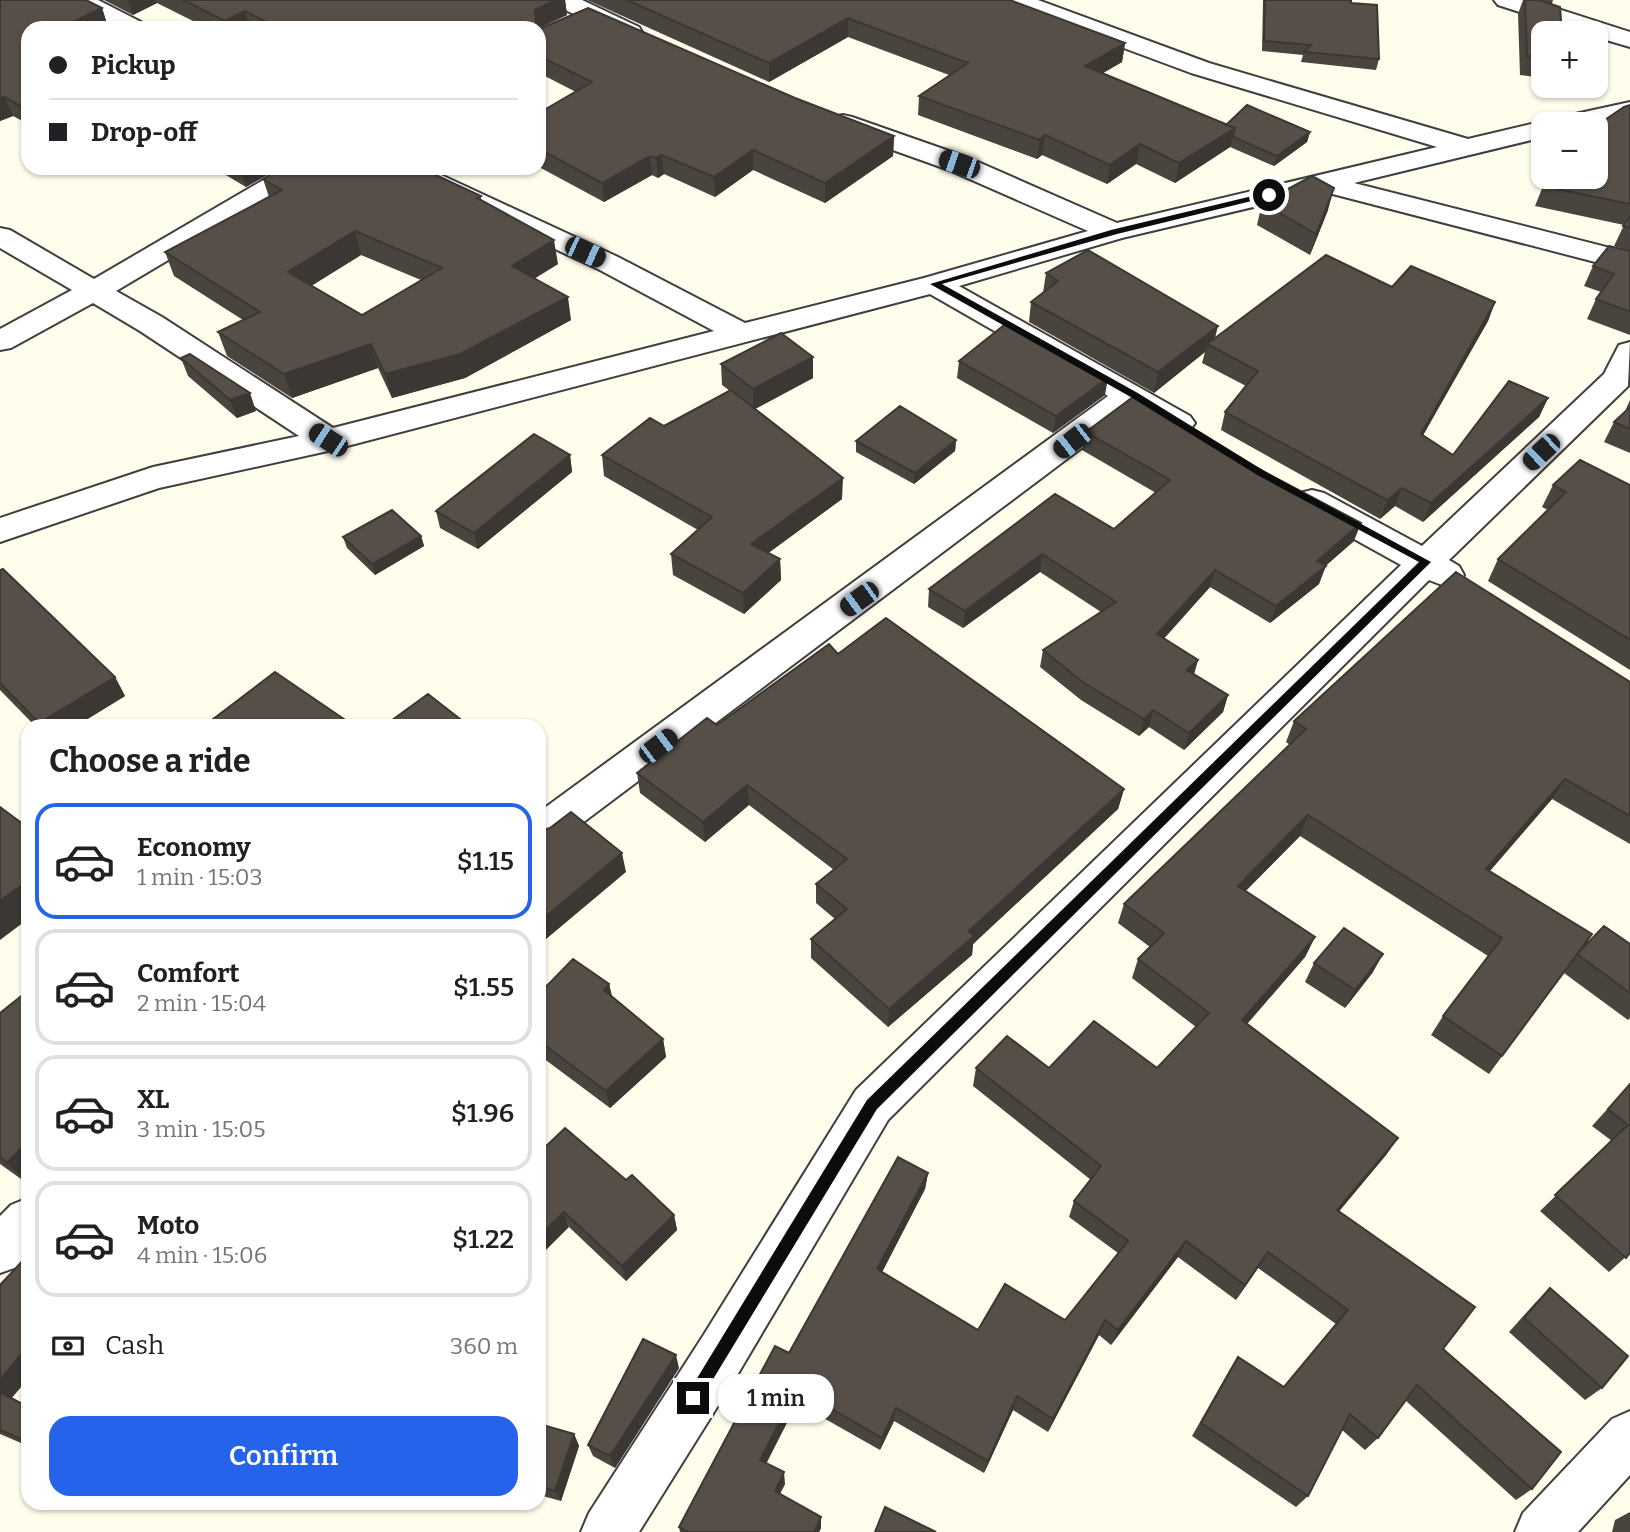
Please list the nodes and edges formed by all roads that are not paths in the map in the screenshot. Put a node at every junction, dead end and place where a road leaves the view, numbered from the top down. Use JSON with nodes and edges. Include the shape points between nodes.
{"nodes":[{"id":1,"x":80,"y":0,"type":"edge"},
{"id":2,"x":1016,"y":0,"type":"edge"},
{"id":3,"x":1506,"y":0,"type":"edge"},
{"id":4,"x":574,"y":13,"type":"edge"},
{"id":5,"x":120,"y":21,"type":"edge"},
{"id":6,"x":1630,"y":40,"type":"edge"},
{"id":7,"x":653,"y":42,"type":"edge"},
{"id":8,"x":1630,"y":110,"type":"edge"},
{"id":9,"x":818,"y":114,"type":"edge"},
{"id":10,"x":1608,"y":115,"type":"edge"},
{"id":11,"x":1531,"y":133,"type":"edge"},
{"id":12,"x":1466,"y":147,"type":"junction"},
{"id":13,"x":291,"y":175,"type":"edge"},
{"id":14,"x":419,"y":175,"type":"edge"},
{"id":15,"x":1321,"y":182,"type":"junction"},
{"id":16,"x":1114,"y":232,"type":"junction"},
{"id":17,"x":0,"y":236,"type":"edge"},
{"id":18,"x":1630,"y":262,"type":"edge"},
{"id":19,"x":934,"y":284,"type":"junction"},
{"id":20,"x":93,"y":291,"type":"junction"},
{"id":21,"x":742,"y":334,"type":"junction"},
{"id":22,"x":0,"y":341,"type":"edge"},
{"id":23,"x":1630,"y":352,"type":"edge"},
{"id":24,"x":1132,"y":394,"type":"junction"},
{"id":25,"x":1203,"y":438,"type":"edge"},
{"id":26,"x":328,"y":440,"type":"junction"},
{"id":27,"x":1285,"y":486,"type":"edge"},
{"id":28,"x":0,"y":530,"type":"edge"},
{"id":29,"x":1426,"y":562,"type":"junction"},
{"id":30,"x":1472,"y":590,"type":"edge"},
{"id":31,"x":546,"y":829,"type":"edge"},
{"id":32,"x":21,"y":1228,"type":"edge"},
{"id":33,"x":0,"y":1250,"type":"edge"},
{"id":34,"x":1630,"y":1437,"type":"edge"},
{"id":35,"x":608,"y":1532,"type":"edge"},
{"id":36,"x":1542,"y":1532,"type":"edge"}],
"edges":[{"from":1,"to":5,"type":"street"},
{"from":2,"to":12,"type":"street","via":[[1200,68]]},
{"from":3,"to":6,"type":"street"},
{"from":4,"to":7,"type":"street"},
{"from":8,"to":10,"type":"street"},
{"from":9,"to":16,"type":"street","via":[[959,164]]},
{"from":11,"to":12,"type":"street"},
{"from":12,"to":15,"type":"street"},
{"from":13,"to":20,"type":"street"},
{"from":14,"to":21,"type":"street","via":[[608,263]]},
{"from":15,"to":16,"type":"street"},
{"from":15,"to":18,"type":"street"},
{"from":16,"to":19,"type":"street"},
{"from":17,"to":20,"type":"street"},
{"from":19,"to":21,"type":"street"},
{"from":19,"to":24,"type":"street"},
{"from":20,"to":22,"type":"street"},
{"from":20,"to":26,"type":"street","via":[[163,331]]},
{"from":21,"to":26,"type":"street"},
{"from":23,"to":29,"type":"street","via":[[1618,379]]},
{"from":24,"to":25,"type":"street"},
{"from":24,"to":31,"type":"street","via":[[971,518]]},
{"from":26,"to":28,"type":"street","via":[[153,478]]},
{"from":27,"to":29,"type":"street"},
{"from":29,"to":30,"type":"street"},
{"from":29,"to":35,"type":"street","via":[[872,1105]]},
{"from":32,"to":33,"type":"street"},
{"from":34,"to":36,"type":"street"}]}
